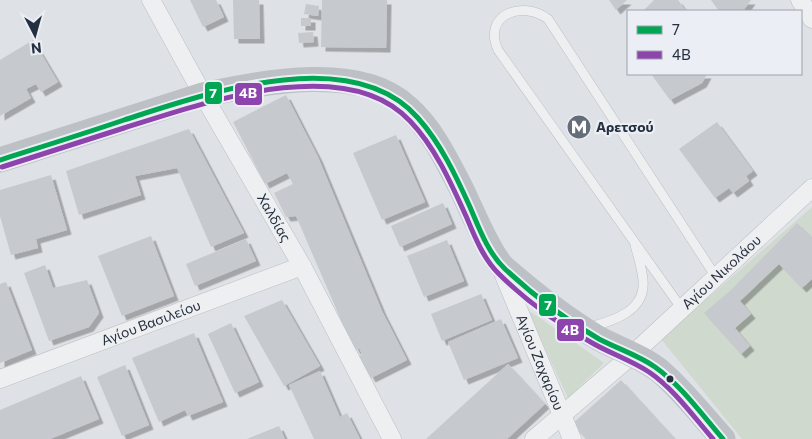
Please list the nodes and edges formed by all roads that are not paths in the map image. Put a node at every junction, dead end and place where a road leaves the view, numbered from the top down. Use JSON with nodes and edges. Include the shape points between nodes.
{"nodes":[{"id":1,"x":151,"y":0,"type":"edge"},
{"id":2,"x":800,"y":0,"type":"edge"},
{"id":3,"x":812,"y":19,"type":"edge"},
{"id":4,"x":203,"y":95,"type":"junction"},
{"id":5,"x":0,"y":160,"type":"edge"},
{"id":6,"x":812,"y":188,"type":"edge"},
{"id":7,"x":634,"y":240,"type":"junction"},
{"id":8,"x":499,"y":263,"type":"junction"},
{"id":9,"x":302,"y":266,"type":"junction"},
{"id":10,"x":716,"y":278,"type":"junction"},
{"id":11,"x":682,"y":309,"type":"junction"},
{"id":12,"x":583,"y":328,"type":"junction"},
{"id":13,"x":632,"y":355,"type":"junction"},
{"id":14,"x":0,"y":379,"type":"edge"},
{"id":15,"x":562,"y":414,"type":"junction"},
{"id":16,"x":392,"y":439,"type":"edge"},
{"id":17,"x":534,"y":439,"type":"edge"},
{"id":18,"x":572,"y":439,"type":"edge"},
{"id":19,"x":723,"y":439,"type":"edge"}],
"edges":[{"from":1,"to":4,"type":"street","name":"Χαλδίας"},
{"from":2,"to":3,"type":"street"},
{"from":4,"to":5,"type":"main road","name":"Αγίου Ζαχαρίου"},
{"from":4,"to":8,"type":"main road","name":"Αγίου Ζαχαρίου","via":[[258,86],[324,81],[362,84],[386,92],[406,106],[436,141]]},
{"from":4,"to":9,"type":"street","name":"Χαλδίας"},
{"from":6,"to":10,"type":"street","name":"Αγίου Νικολάου"},
{"from":7,"to":10,"type":"lane","via":[[498,50],[495,25],[509,9],[521,5],[532,7],[548,19]]},
{"from":7,"to":11,"type":"lane"},
{"from":7,"to":12,"type":"lane","via":[[644,281],[633,308],[622,317]]},
{"from":8,"to":12,"type":"main road","via":[[533,293]]},
{"from":8,"to":15,"type":"street","name":"Αγίου Ζαχαρίου"},
{"from":9,"to":14,"type":"street","name":"Αγίου Βασιλείου"},
{"from":9,"to":16,"type":"street","name":"Χαλδίας"},
{"from":10,"to":11,"type":"street","name":"Αγίου Νικολάου"},
{"from":11,"to":13,"type":"street","name":"Αγίου Νικολάου"},
{"from":12,"to":13,"type":"main road"},
{"from":13,"to":15,"type":"street","name":"Αγίου Νικολάου"},
{"from":13,"to":19,"type":"main road","via":[[660,372]]},
{"from":15,"to":17,"type":"street","name":"Αγίου Νικολάου"},
{"from":15,"to":18,"type":"street","name":"Αγίου Ζαχαρίου"}]}
